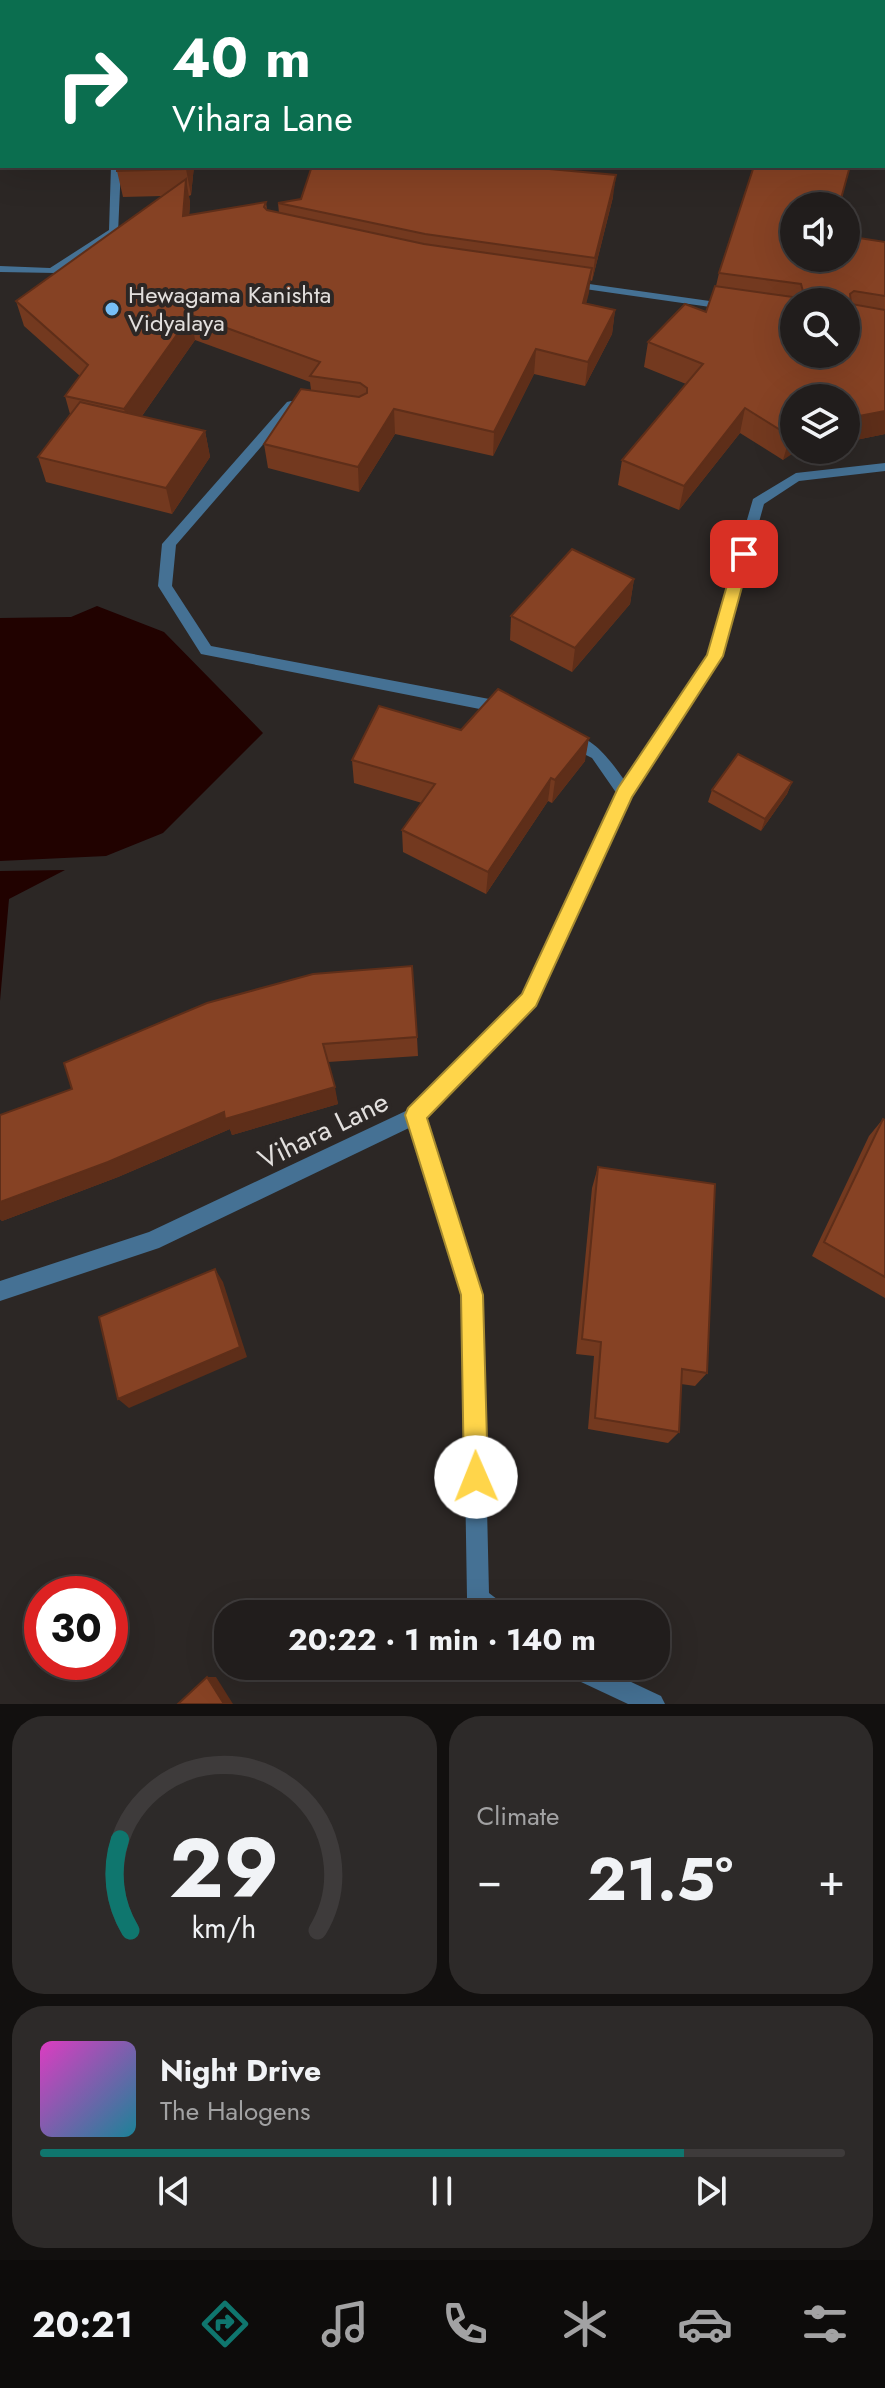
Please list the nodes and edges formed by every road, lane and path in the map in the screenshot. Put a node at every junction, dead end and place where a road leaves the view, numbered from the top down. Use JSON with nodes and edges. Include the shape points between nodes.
{"nodes":[{"id":1,"x":116,"y":168,"type":"edge"},
{"id":2,"x":0,"y":269,"type":"edge"},
{"id":3,"x":548,"y":281,"type":"edge"},
{"id":4,"x":748,"y":309,"type":"edge"},
{"id":5,"x":319,"y":409,"type":"edge"},
{"id":6,"x":885,"y":467,"type":"edge"},
{"id":7,"x":514,"y":712,"type":"edge"},
{"id":8,"x":556,"y":733,"type":"edge"},
{"id":9,"x":625,"y":793,"type":"junction"},
{"id":10,"x":416,"y":1115,"type":"junction"},
{"id":11,"x":0,"y":1291,"type":"edge"},
{"id":12,"x":480,"y":1600,"type":"edge"},
{"id":13,"x":602,"y":1680,"type":"edge"},
{"id":14,"x":653,"y":1704,"type":"edge"}],
"edges":[{"from":1,"to":2,"type":"street","via":[[114,231],[52,271]]},
{"from":3,"to":4,"type":"street"},
{"from":5,"to":7,"type":"street","via":[[291,405],[169,544],[165,586],[206,650],[500,705]]},
{"from":6,"to":9,"type":"street","name":"Vihara Lane","via":[[796,477],[758,502],[715,656]]},
{"from":8,"to":9,"type":"street","via":[[597,754]]},
{"from":9,"to":10,"type":"street","name":"Vihara Lane","via":[[529,1000]]},
{"from":10,"to":11,"type":"street","name":"Vihara Lane","via":[[152,1241]]},
{"from":10,"to":12,"type":"street","via":[[472,1295]]},
{"from":13,"to":14,"type":"street"}]}
